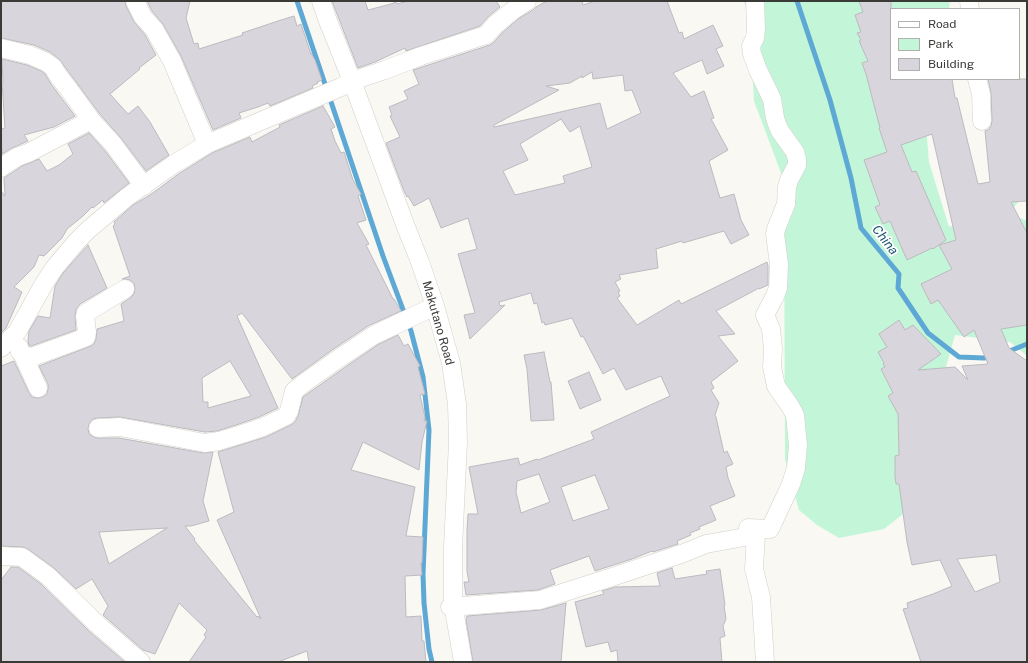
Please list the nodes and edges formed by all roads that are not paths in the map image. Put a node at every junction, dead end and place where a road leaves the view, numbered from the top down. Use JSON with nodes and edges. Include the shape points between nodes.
{"nodes":[{"id":1,"x":135,"y":1,"type":"edge"},
{"id":2,"x":321,"y":1,"type":"edge"},
{"id":3,"x":527,"y":1,"type":"edge"},
{"id":4,"x":755,"y":1,"type":"edge"},
{"id":5,"x":1,"y":48,"type":"edge"},
{"id":6,"x":977,"y":80,"type":"edge"},
{"id":7,"x":352,"y":81,"type":"junction"},
{"id":8,"x":91,"y":120,"type":"junction"},
{"id":9,"x":982,"y":121,"type":"dead end"},
{"id":10,"x":207,"y":144,"type":"junction"},
{"id":11,"x":2,"y":163,"type":"edge"},
{"id":12,"x":144,"y":186,"type":"junction"},
{"id":13,"x":125,"y":289,"type":"dead end"},
{"id":14,"x":435,"y":306,"type":"junction"},
{"id":15,"x":17,"y":332,"type":"junction"},
{"id":16,"x":1,"y":348,"type":"edge"},
{"id":17,"x":23,"y":355,"type":"junction"},
{"id":18,"x":38,"y":388,"type":"dead end"},
{"id":19,"x":98,"y":428,"type":"dead end"},
{"id":20,"x":756,"y":535,"type":"junction"},
{"id":21,"x":1,"y":556,"type":"edge"},
{"id":22,"x":452,"y":607,"type":"junction"},
{"id":23,"x":141,"y":662,"type":"edge"},
{"id":24,"x":463,"y":662,"type":"edge"},
{"id":25,"x":765,"y":662,"type":"edge"}],
"edges":[{"from":1,"to":10,"type":"street","via":[[172,61]]},
{"from":2,"to":7,"type":"street","name":"Makutano Road"},
{"from":3,"to":7,"type":"street","via":[[486,35]]},
{"from":4,"to":20,"type":"street","via":[[756,29],[751,46],[752,54],[772,99],[777,124],[797,159],[797,165],[787,187],[786,204],[775,234],[779,264],[778,288],[765,315],[771,329],[772,367],[776,386],[795,415],[798,445],[796,468],[791,484],[770,529],[748,528]]},
{"from":5,"to":8,"type":"street","via":[[30,55],[53,67]]},
{"from":6,"to":9,"type":"street","via":[[981,94]]},
{"from":7,"to":10,"type":"street"},
{"from":7,"to":14,"type":"street","name":"Makutano Road"},
{"from":8,"to":11,"type":"street","via":[[28,153]]},
{"from":8,"to":12,"type":"street","via":[[113,144]]},
{"from":10,"to":12,"type":"street"},
{"from":12,"to":15,"type":"street","via":[[88,230],[67,253],[45,282]]},
{"from":13,"to":17,"type":"street","via":[[86,313],[86,337],[32,357]]},
{"from":14,"to":19,"type":"street","via":[[374,335],[332,363],[294,391],[286,416],[263,427],[205,443],[120,427]]},
{"from":14,"to":22,"type":"street","name":"Makutano Road","via":[[450,363],[457,404]]},
{"from":15,"to":16,"type":"street"},
{"from":15,"to":17,"type":"street","via":[[20,352]]},
{"from":17,"to":18,"type":"street"},
{"from":20,"to":22,"type":"street","via":[[706,544],[540,600]]},
{"from":20,"to":25,"type":"street","via":[[754,569],[761,597]]},
{"from":21,"to":23,"type":"street","via":[[22,557],[48,576]]},
{"from":22,"to":24,"type":"street","name":"Makutano Road"}]}
